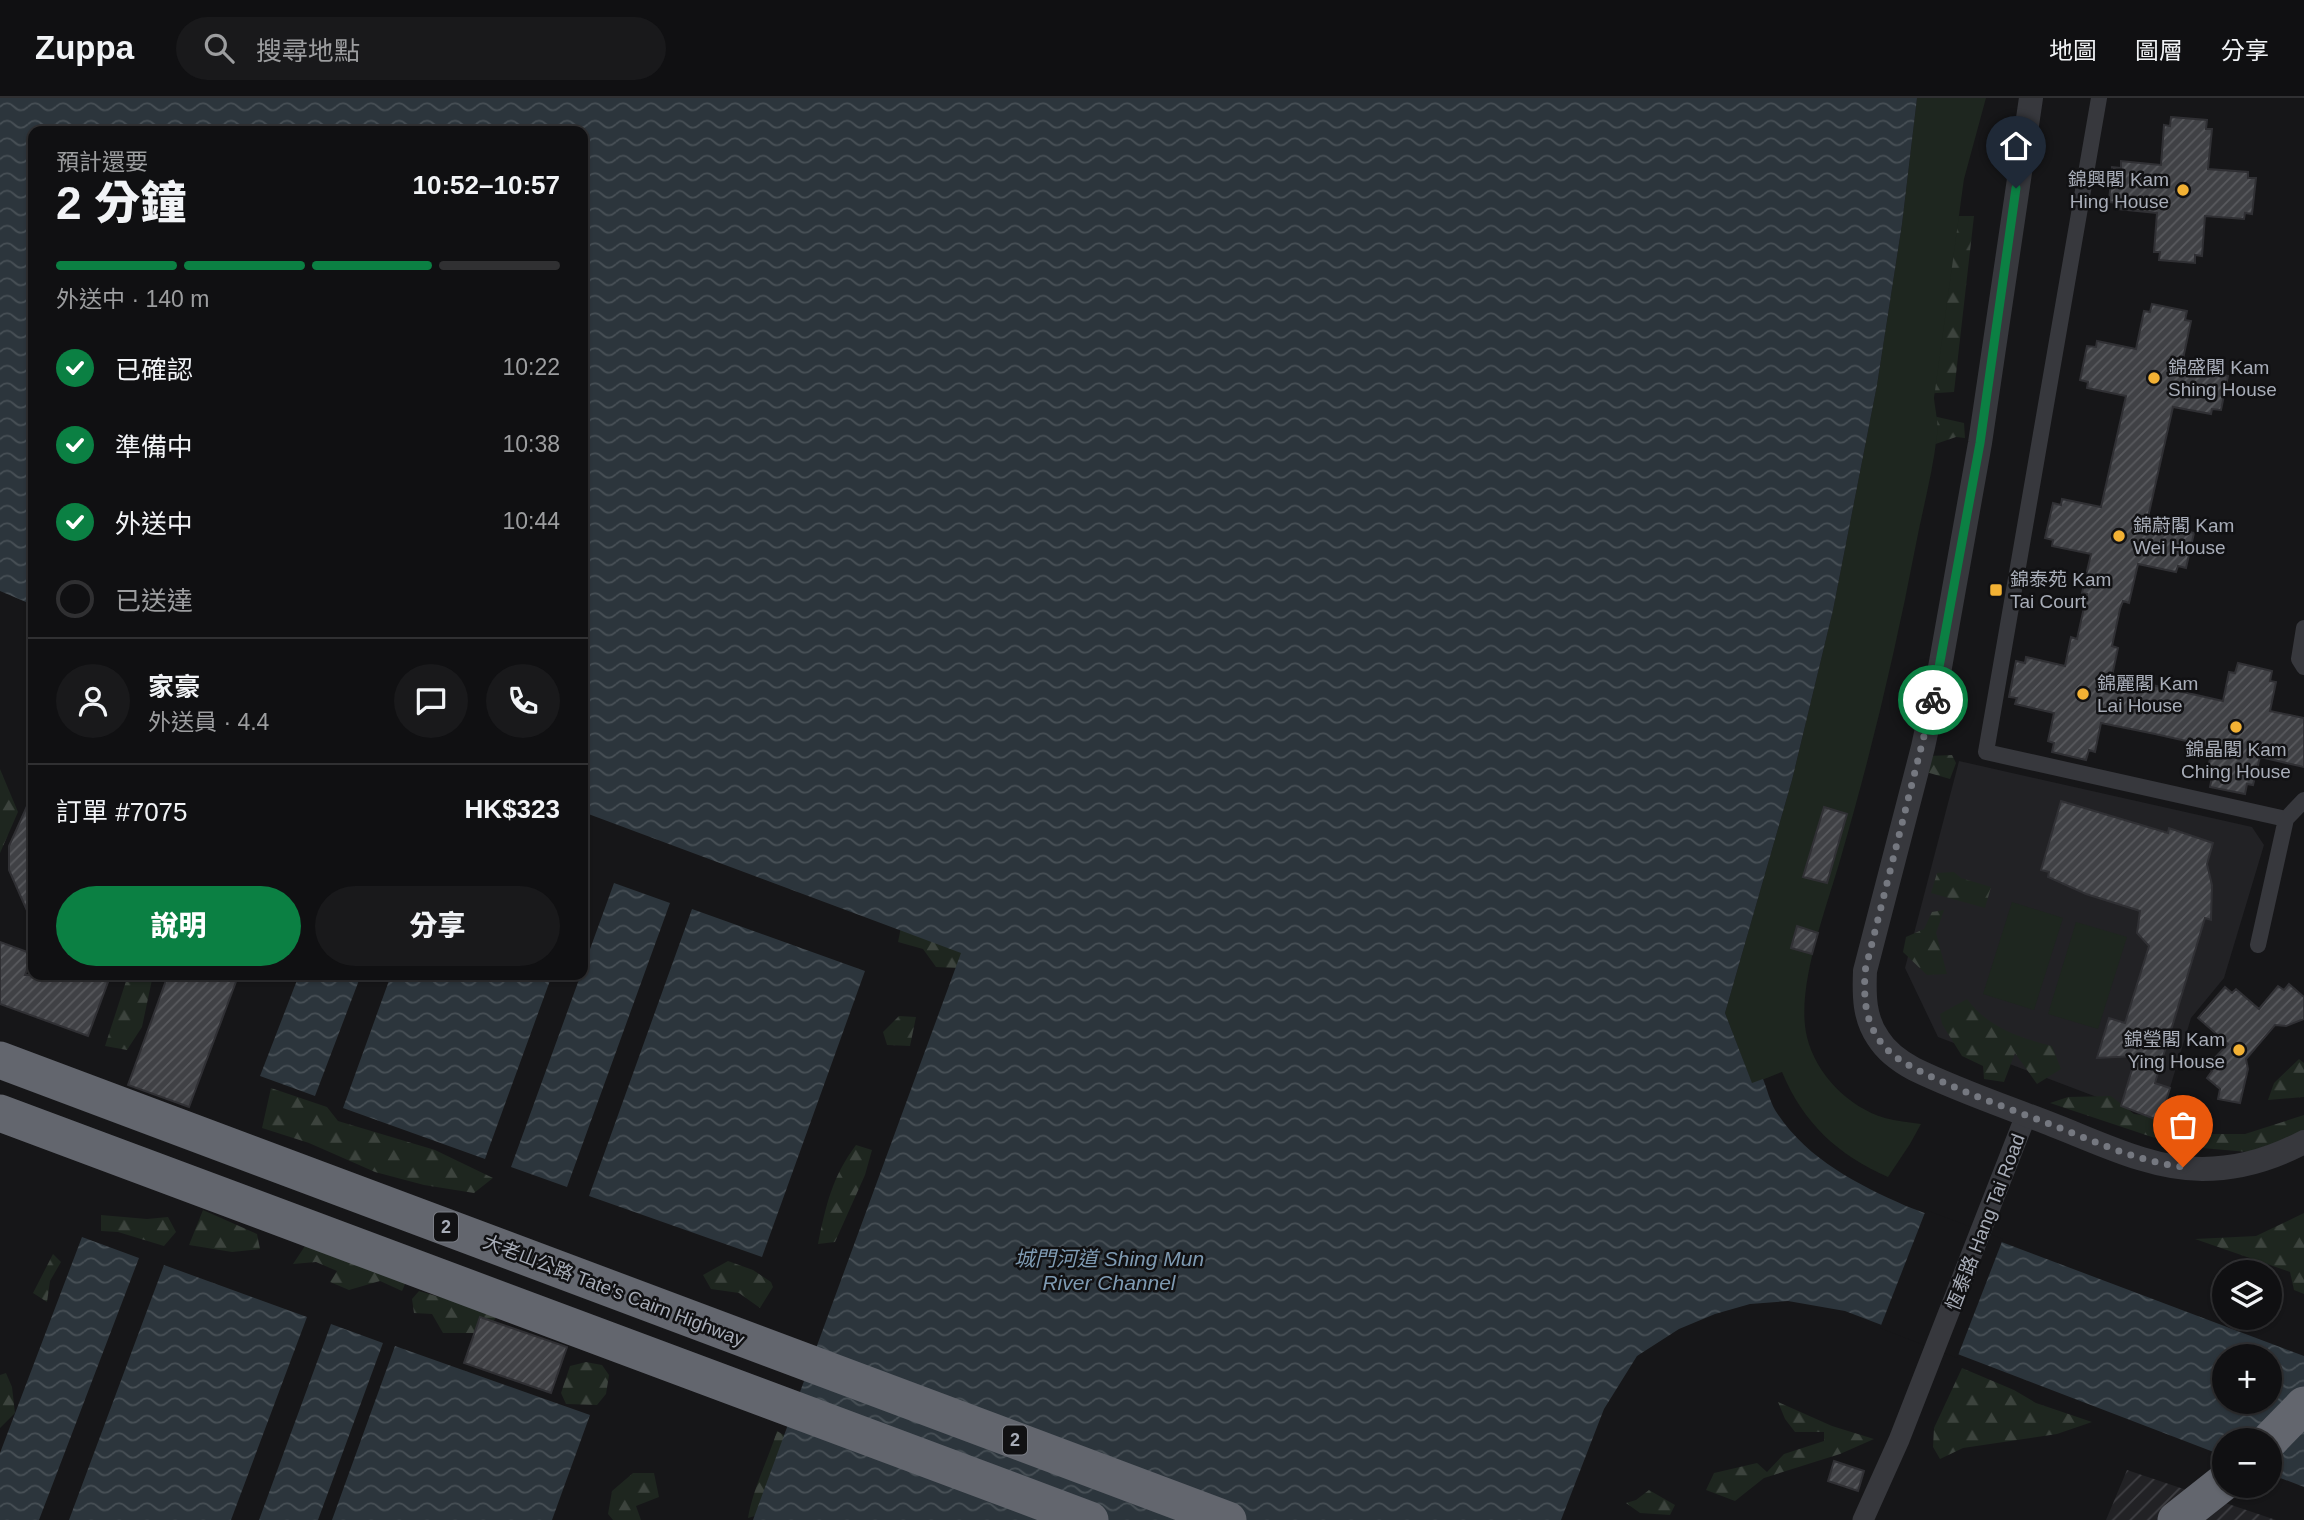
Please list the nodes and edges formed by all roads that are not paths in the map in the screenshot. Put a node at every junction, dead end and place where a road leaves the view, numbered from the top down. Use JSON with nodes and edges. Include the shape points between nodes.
{"nodes":[{"id":1,"x":2031,"y":98,"type":"edge"},
{"id":2,"x":2099,"y":98,"type":"edge"},
{"id":3,"x":2304,"y":628,"type":"edge"},
{"id":4,"x":2304,"y":667,"type":"edge"},
{"id":5,"x":2304,"y":800,"type":"edge"},
{"id":6,"x":2287,"y":819,"type":"junction"},
{"id":7,"x":2258,"y":946,"type":"dead end"},
{"id":8,"x":0,"y":1060,"type":"edge"},
{"id":9,"x":0,"y":1113,"type":"edge"},
{"id":10,"x":2026,"y":1115,"type":"junction"},
{"id":11,"x":2304,"y":1142,"type":"edge"},
{"id":12,"x":2304,"y":1405,"type":"edge"},
{"id":13,"x":2282,"y":1428,"type":"edge"},
{"id":14,"x":2212,"y":1492,"type":"edge"},
{"id":15,"x":1090,"y":1520,"type":"edge"},
{"id":16,"x":1227,"y":1520,"type":"edge"},
{"id":17,"x":1863,"y":1520,"type":"edge"},
{"id":18,"x":2176,"y":1520,"type":"edge"}],
"edges":[{"from":1,"to":10,"type":"street","via":[[1982,432],[1939,673],[1865,971],[1864,996],[1868,1019],[1893,1055],[1913,1068]]},
{"from":2,"to":6,"type":"street","via":[[1986,752]]},
{"from":3,"to":4,"type":"street","via":[[2299,659]]},
{"from":5,"to":6,"type":"street"},
{"from":6,"to":7,"type":"street"},
{"from":8,"to":16,"type":"highway","name":"大老山公路 Tate's Cairn Highway","number":"2"},
{"from":9,"to":15,"type":"highway"},
{"from":10,"to":11,"type":"street","name":"恆泰路 Hang Tai Road","via":[[2130,1154],[2200,1169],[2254,1163]]},
{"from":10,"to":17,"type":"street","name":"恆泰路 Hang Tai Road","via":[[1928,1368]]},
{"from":12,"to":13,"type":"highway"},
{"from":14,"to":18,"type":"highway"}]}
